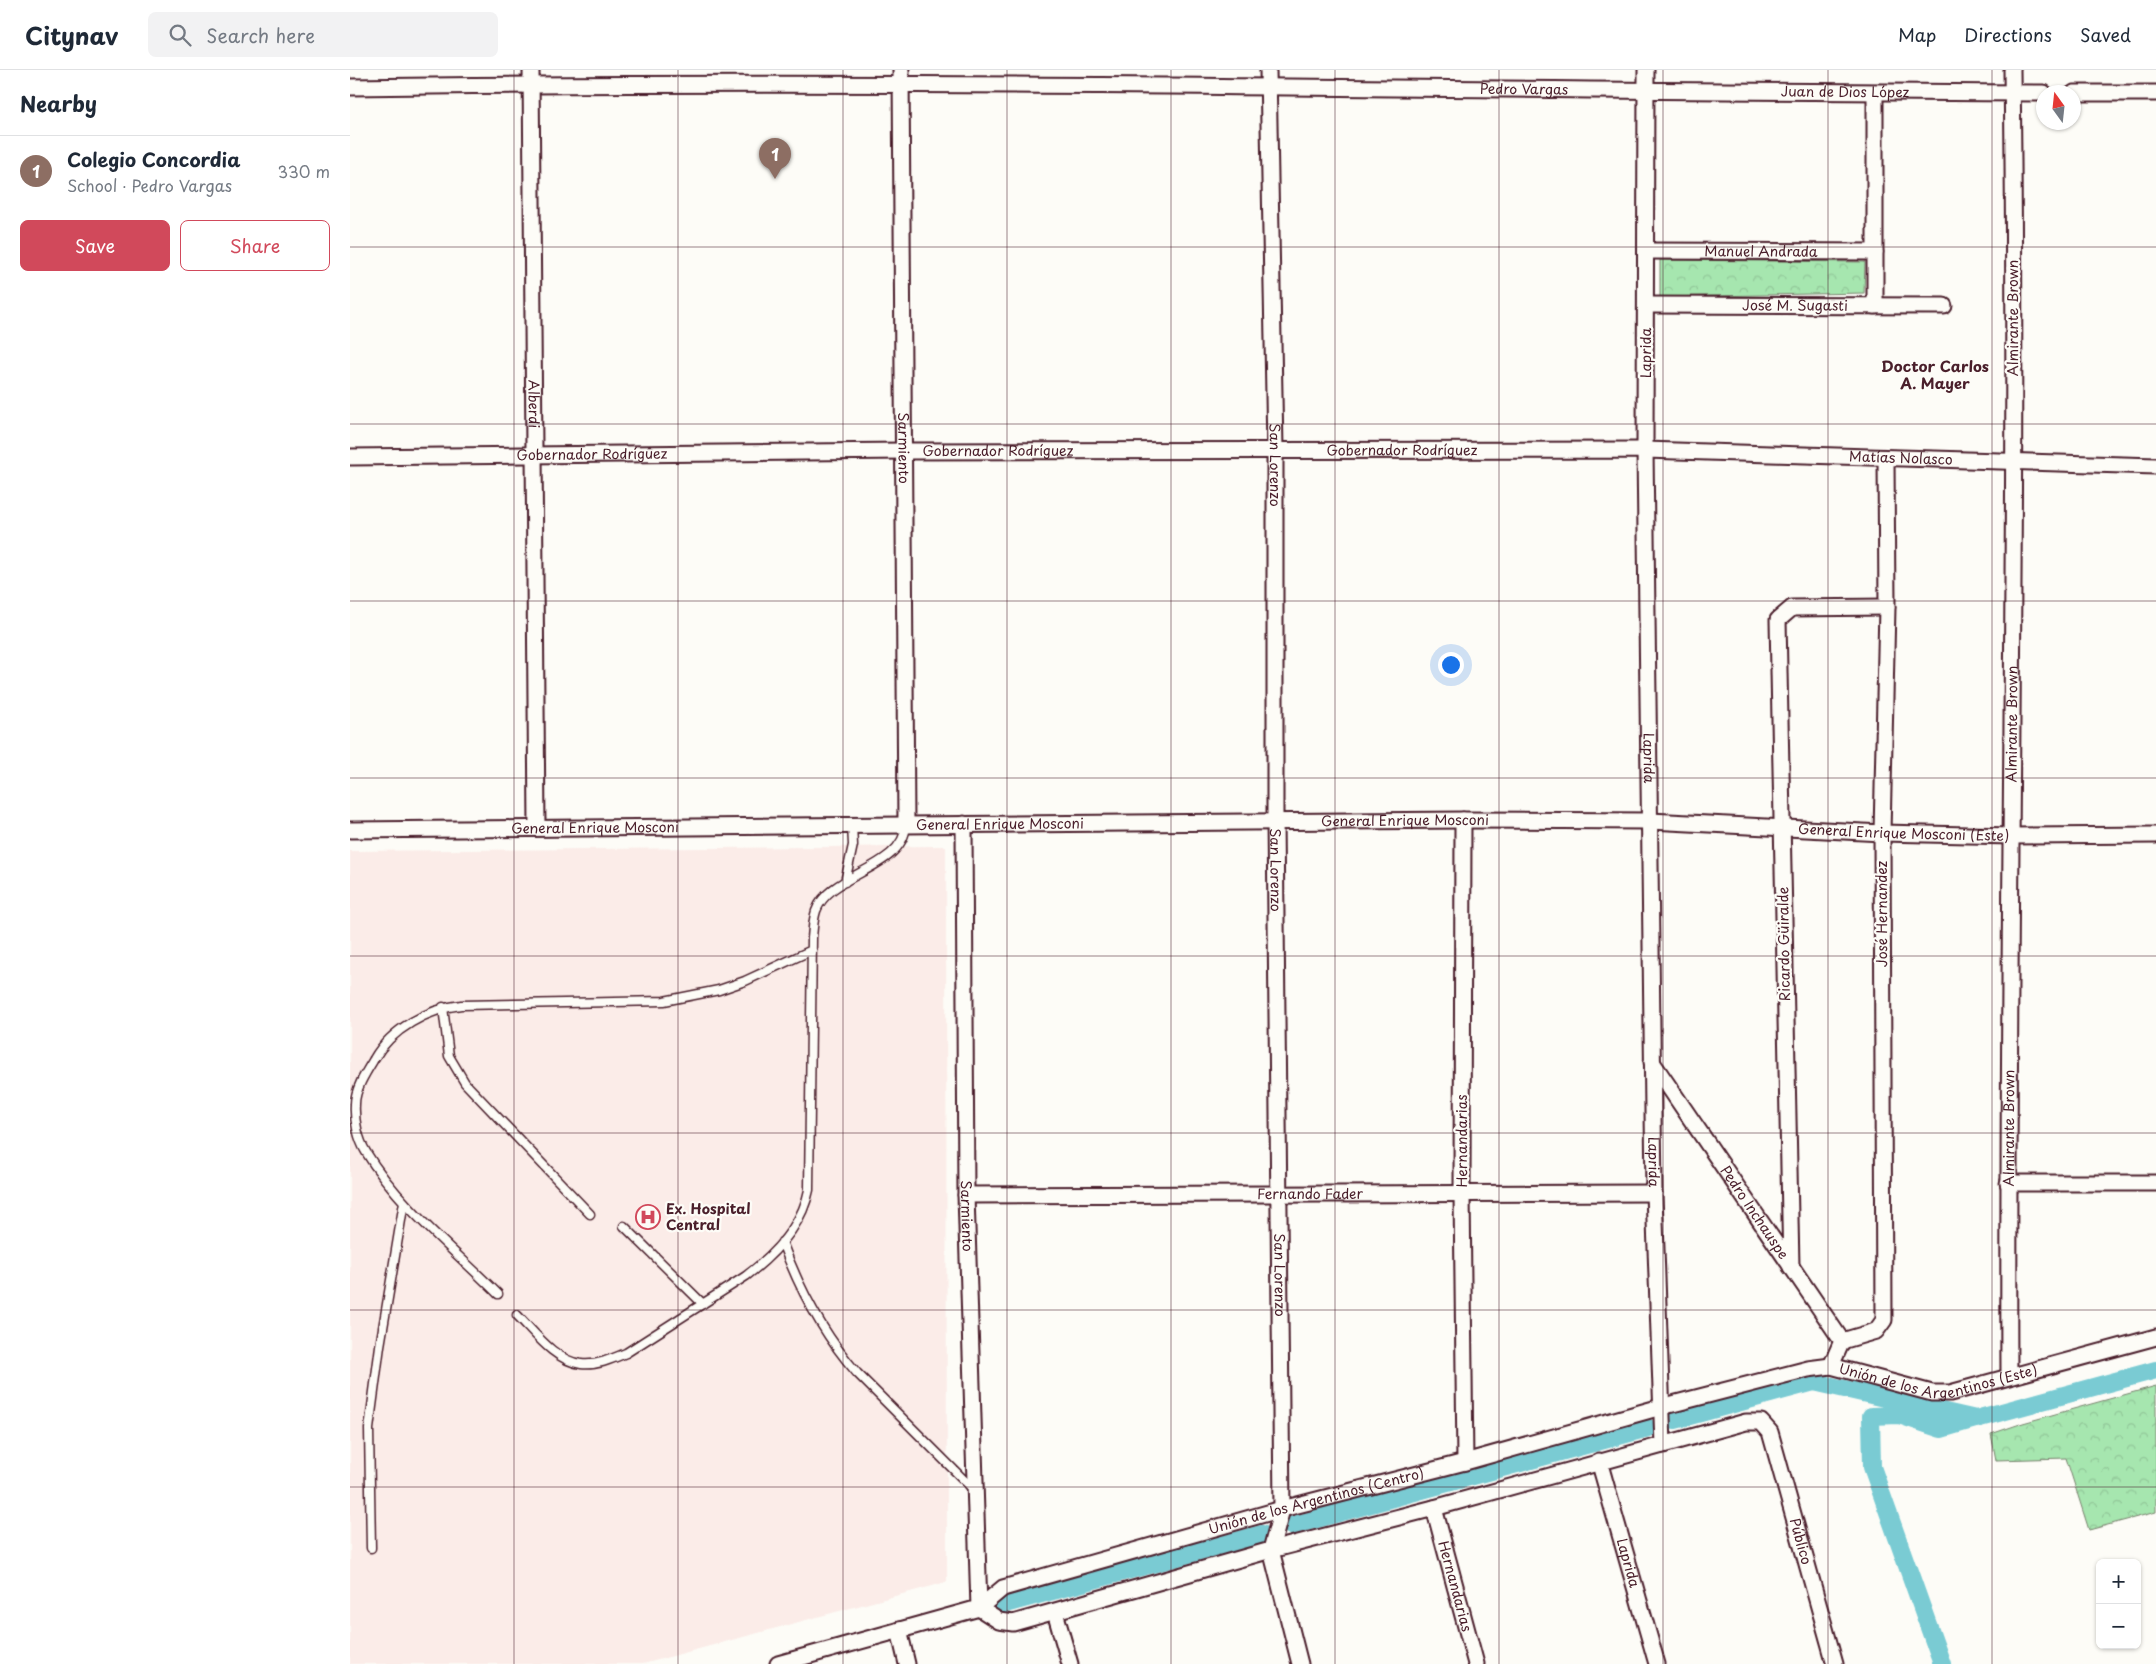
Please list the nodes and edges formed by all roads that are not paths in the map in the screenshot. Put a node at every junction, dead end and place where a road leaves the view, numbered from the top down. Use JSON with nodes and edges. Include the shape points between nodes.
{"nodes":[{"id":1,"x":902,"y":70,"type":"edge"},
{"id":2,"x":1268,"y":70,"type":"edge"},
{"id":3,"x":1646,"y":70,"type":"edge"},
{"id":4,"x":2012,"y":70,"type":"edge"},
{"id":5,"x":531,"y":77,"type":"edge"},
{"id":6,"x":902,"y":86,"type":"junction"},
{"id":7,"x":1268,"y":86,"type":"junction"},
{"id":8,"x":350,"y":87,"type":"edge"},
{"id":9,"x":1647,"y":92,"type":"junction"},
{"id":10,"x":1875,"y":93,"type":"junction"},
{"id":11,"x":2012,"y":93,"type":"junction"},
{"id":12,"x":2036,"y":93,"type":"edge"},
{"id":13,"x":2081,"y":93,"type":"edge"},
{"id":14,"x":2156,"y":93,"type":"edge"},
{"id":15,"x":1646,"y":251,"type":"junction"},
{"id":16,"x":1875,"y":252,"type":"junction"},
{"id":17,"x":1646,"y":306,"type":"junction"},
{"id":18,"x":1875,"y":306,"type":"junction"},
{"id":19,"x":1944,"y":306,"type":"dead end"},
{"id":20,"x":1275,"y":449,"type":"junction"},
{"id":21,"x":1645,"y":450,"type":"junction"},
{"id":22,"x":904,"y":451,"type":"junction"},
{"id":23,"x":534,"y":456,"type":"junction"},
{"id":24,"x":350,"y":457,"type":"edge"},
{"id":25,"x":1886,"y":458,"type":"junction"},
{"id":26,"x":2014,"y":462,"type":"junction"},
{"id":27,"x":2156,"y":466,"type":"edge"},
{"id":28,"x":1887,"y":607,"type":"junction"},
{"id":29,"x":1275,"y":820,"type":"junction"},
{"id":30,"x":1463,"y":820,"type":"junction"},
{"id":31,"x":1650,"y":821,"type":"junction"},
{"id":32,"x":964,"y":824,"type":"junction"},
{"id":33,"x":852,"y":825,"type":"junction"},
{"id":34,"x":906,"y":825,"type":"junction"},
{"id":35,"x":537,"y":828,"type":"junction"},
{"id":36,"x":1781,"y":828,"type":"junction"},
{"id":37,"x":350,"y":830,"type":"edge"},
{"id":38,"x":1882,"y":833,"type":"junction"},
{"id":39,"x":2156,"y":835,"type":"edge"},
{"id":40,"x":2012,"y":836,"type":"junction"},
{"id":41,"x":846,"y":882,"type":"junction"},
{"id":42,"x":812,"y":950,"type":"junction"},
{"id":43,"x":443,"y":1007,"type":"junction"},
{"id":44,"x":1652,"y":1062,"type":"junction"},
{"id":45,"x":2008,"y":1183,"type":"junction"},
{"id":46,"x":2156,"y":1183,"type":"edge"},
{"id":47,"x":1654,"y":1192,"type":"junction"},
{"id":48,"x":1279,"y":1194,"type":"junction"},
{"id":49,"x":1462,"y":1194,"type":"junction"},
{"id":50,"x":966,"y":1195,"type":"junction"},
{"id":51,"x":404,"y":1202,"type":"junction"},
{"id":52,"x":590,"y":1214,"type":"dead end"},
{"id":53,"x":624,"y":1226,"type":"dead end"},
{"id":54,"x":782,"y":1242,"type":"junction"},
{"id":55,"x":1791,"y":1267,"type":"junction"},
{"id":56,"x":498,"y":1294,"type":"dead end"},
{"id":57,"x":703,"y":1304,"type":"junction"},
{"id":58,"x":517,"y":1315,"type":"dead end"},
{"id":59,"x":2156,"y":1338,"type":"edge"},
{"id":60,"x":1842,"y":1341,"type":"junction"},
{"id":61,"x":1831,"y":1366,"type":"junction"},
{"id":62,"x":2009,"y":1376,"type":"junction"},
{"id":63,"x":1661,"y":1407,"type":"junction"},
{"id":64,"x":1662,"y":1445,"type":"junction"},
{"id":65,"x":1599,"y":1461,"type":"junction"},
{"id":66,"x":1465,"y":1462,"type":"junction"},
{"id":67,"x":975,"y":1491,"type":"junction"},
{"id":68,"x":1434,"y":1508,"type":"junction"},
{"id":69,"x":1282,"y":1509,"type":"junction"},
{"id":70,"x":371,"y":1548,"type":"dead end"},
{"id":71,"x":1271,"y":1550,"type":"junction"},
{"id":72,"x":979,"y":1608,"type":"junction"},
{"id":73,"x":1055,"y":1612,"type":"junction"},
{"id":74,"x":899,"y":1630,"type":"junction"},
{"id":75,"x":778,"y":1664,"type":"edge"},
{"id":76,"x":907,"y":1664,"type":"edge"},
{"id":77,"x":1070,"y":1664,"type":"edge"},
{"id":78,"x":1300,"y":1664,"type":"edge"},
{"id":79,"x":1476,"y":1664,"type":"edge"},
{"id":80,"x":1657,"y":1664,"type":"edge"},
{"id":81,"x":1835,"y":1664,"type":"edge"}],
"edges":[{"from":1,"to":6,"type":"street","name":"Sarmiento"},
{"from":2,"to":7,"type":"street","name":"San Lorenzo"},
{"from":3,"to":9,"type":"street","name":"Laprida"},
{"from":4,"to":11,"type":"street","name":"Almirante Brown"},
{"from":5,"to":6,"type":"street","name":"Pedro Vargas"},
{"from":5,"to":8,"type":"street","name":"Pedro Vargas"},
{"from":5,"to":23,"type":"street","name":"Alberdi"},
{"from":6,"to":7,"type":"street","name":"Pedro Vargas"},
{"from":6,"to":22,"type":"street","name":"Sarmiento"},
{"from":7,"to":9,"type":"street","name":"Pedro Vargas"},
{"from":7,"to":20,"type":"street","name":"San Lorenzo"},
{"from":9,"to":10,"type":"street","name":"Juan de Dios López"},
{"from":9,"to":15,"type":"street","name":"Laprida"},
{"from":10,"to":11,"type":"street","name":"Juan de Dios López"},
{"from":10,"to":16,"type":"street"},
{"from":11,"to":12,"type":"street","name":"Juan de Dios López"},
{"from":11,"to":26,"type":"street","name":"Almirante Brown"},
{"from":13,"to":14,"type":"street"},
{"from":15,"to":16,"type":"street","name":"Manuel Andrada"},
{"from":15,"to":17,"type":"street","name":"Laprida"},
{"from":16,"to":18,"type":"street"},
{"from":17,"to":18,"type":"street","name":"José M. Sugasti"},
{"from":17,"to":21,"type":"street","name":"Laprida"},
{"from":18,"to":19,"type":"street","name":"José M. Sugasti"},
{"from":20,"to":21,"type":"street","name":"Gobernador Rodríguez"},
{"from":20,"to":22,"type":"street","name":"Gobernador Rodríguez"},
{"from":20,"to":29,"type":"street","name":"San Lorenzo"},
{"from":21,"to":25,"type":"street","name":"Matías Nolasco"},
{"from":21,"to":31,"type":"street","name":"Laprida"},
{"from":22,"to":23,"type":"street","name":"Gobernador Rodríguez"},
{"from":22,"to":34,"type":"street","name":"Sarmiento"},
{"from":23,"to":24,"type":"street","name":"Gobernador Rodríguez"},
{"from":23,"to":35,"type":"street","name":"Alberdi"},
{"from":25,"to":26,"type":"street","name":"Matías Nolasco"},
{"from":25,"to":28,"type":"street","name":"José Hernandez"},
{"from":26,"to":27,"type":"street","name":"Matías Nolasco"},
{"from":26,"to":40,"type":"street","name":"Almirante Brown"},
{"from":28,"to":36,"type":"street","name":"Ricardo Güiralde","via":[[1792,608],[1778,620]]},
{"from":28,"to":38,"type":"street","name":"José Hernandez"},
{"from":29,"to":30,"type":"street","name":"General Enrique Mosconi"},
{"from":29,"to":32,"type":"street","name":"General Enrique Mosconi"},
{"from":29,"to":48,"type":"street","name":"San Lorenzo"},
{"from":30,"to":31,"type":"street","name":"General Enrique Mosconi"},
{"from":30,"to":49,"type":"street","name":"Hernandarias"},
{"from":31,"to":36,"type":"street","name":"General Enrique Mosconi (Este)"},
{"from":31,"to":44,"type":"street","name":"Laprida"},
{"from":32,"to":34,"type":"street","name":"General Enrique Mosconi"},
{"from":32,"to":50,"type":"street","name":"Sarmiento"},
{"from":33,"to":34,"type":"street","name":"General Enrique Mosconi"},
{"from":33,"to":35,"type":"street","name":"General Enrique Mosconi"},
{"from":33,"to":41,"type":"lane","via":[[853,845]]},
{"from":34,"to":41,"type":"lane","via":[[906,836],[900,845]]},
{"from":35,"to":37,"type":"street","name":"General Enrique Mosconi"},
{"from":36,"to":38,"type":"street","name":"General Enrique Mosconi (Este)"},
{"from":36,"to":55,"type":"street","name":"Ricardo Güiralde"},
{"from":38,"to":40,"type":"street","name":"General Enrique Mosconi (Este)"},
{"from":38,"to":60,"type":"street","name":"José Hernandez","via":[[1884,1320],[1876,1332]]},
{"from":39,"to":40,"type":"street","name":"General Enrique Mosconi (Este)"},
{"from":40,"to":45,"type":"street","name":"Almirante Brown"},
{"from":41,"to":42,"type":"lane","via":[[823,899],[816,910]]},
{"from":42,"to":43,"type":"lane","via":[[720,990],[664,1001]]},
{"from":42,"to":54,"type":"lane","via":[[809,1190],[806,1206]]},
{"from":43,"to":51,"type":"lane","via":[[419,1017],[377,1053],[358,1090],[355,1104],[357,1126],[365,1151]]},
{"from":43,"to":52,"type":"lane","via":[[449,1056],[465,1084]]},
{"from":44,"to":47,"type":"street","name":"Laprida"},
{"from":44,"to":55,"type":"street","name":"Pedro Inchauspe"},
{"from":45,"to":46,"type":"street"},
{"from":45,"to":62,"type":"street","name":"Almirante Brown"},
{"from":47,"to":49,"type":"street","name":"Fernando Fader"},
{"from":47,"to":63,"type":"street","name":"Laprida"},
{"from":48,"to":49,"type":"street","name":"Fernando Fader"},
{"from":48,"to":50,"type":"street","name":"Fernando Fader"},
{"from":48,"to":69,"type":"street","name":"San Lorenzo"},
{"from":49,"to":66,"type":"street","name":"Hernandarias"},
{"from":50,"to":67,"type":"street","name":"Sarmiento"},
{"from":51,"to":56,"type":"lane"},
{"from":51,"to":70,"type":"lane","via":[[369,1430]]},
{"from":53,"to":57,"type":"lane"},
{"from":54,"to":57,"type":"lane","via":[[760,1266]]},
{"from":54,"to":67,"type":"lane","via":[[817,1321],[843,1358]]},
{"from":55,"to":60,"type":"street","name":"Pedro Inchauspe"},
{"from":57,"to":58,"type":"lane","via":[[626,1353],[604,1362],[580,1364],[558,1355]]},
{"from":59,"to":62,"type":"street","name":"Unión de los Argentinos (Este)"},
{"from":60,"to":61,"type":"street"},
{"from":61,"to":62,"type":"street","name":"Unión de los Argentinos (Este)","via":[[1932,1393],[1950,1393]]},
{"from":61,"to":63,"type":"street","name":"Unión de los Argentinos (Este)","via":[[1808,1368]]},
{"from":63,"to":64,"type":"street","name":"Laprida"},
{"from":63,"to":66,"type":"street","name":"Unión de los Argentinos (Centro)"},
{"from":64,"to":65,"type":"street"},
{"from":64,"to":81,"type":"street","name":"Público","via":[[1746,1422],[1761,1422],[1770,1432]]},
{"from":65,"to":68,"type":"street"},
{"from":65,"to":80,"type":"street","name":"Laprida"},
{"from":66,"to":69,"type":"street","name":"Unión de los Argentinos (Centro)"},
{"from":67,"to":72,"type":"street","name":"Sarmiento"},
{"from":68,"to":71,"type":"street"},
{"from":68,"to":79,"type":"street","name":"Hernandarias"},
{"from":69,"to":71,"type":"street","name":"San Lorenzo"},
{"from":69,"to":72,"type":"street","name":"Unión de los Argentinos (Centro)","via":[[1003,1588]]},
{"from":71,"to":73,"type":"street"},
{"from":71,"to":78,"type":"street","name":"San Lorenzo"},
{"from":72,"to":73,"type":"street","via":[[999,1621],[1013,1623]]},
{"from":72,"to":74,"type":"street","name":"Unión de los Argentinos (Centro)"},
{"from":73,"to":77,"type":"street"},
{"from":74,"to":75,"type":"street","name":"Unión de los Argentinos (Centro)"},
{"from":74,"to":76,"type":"street"}]}
